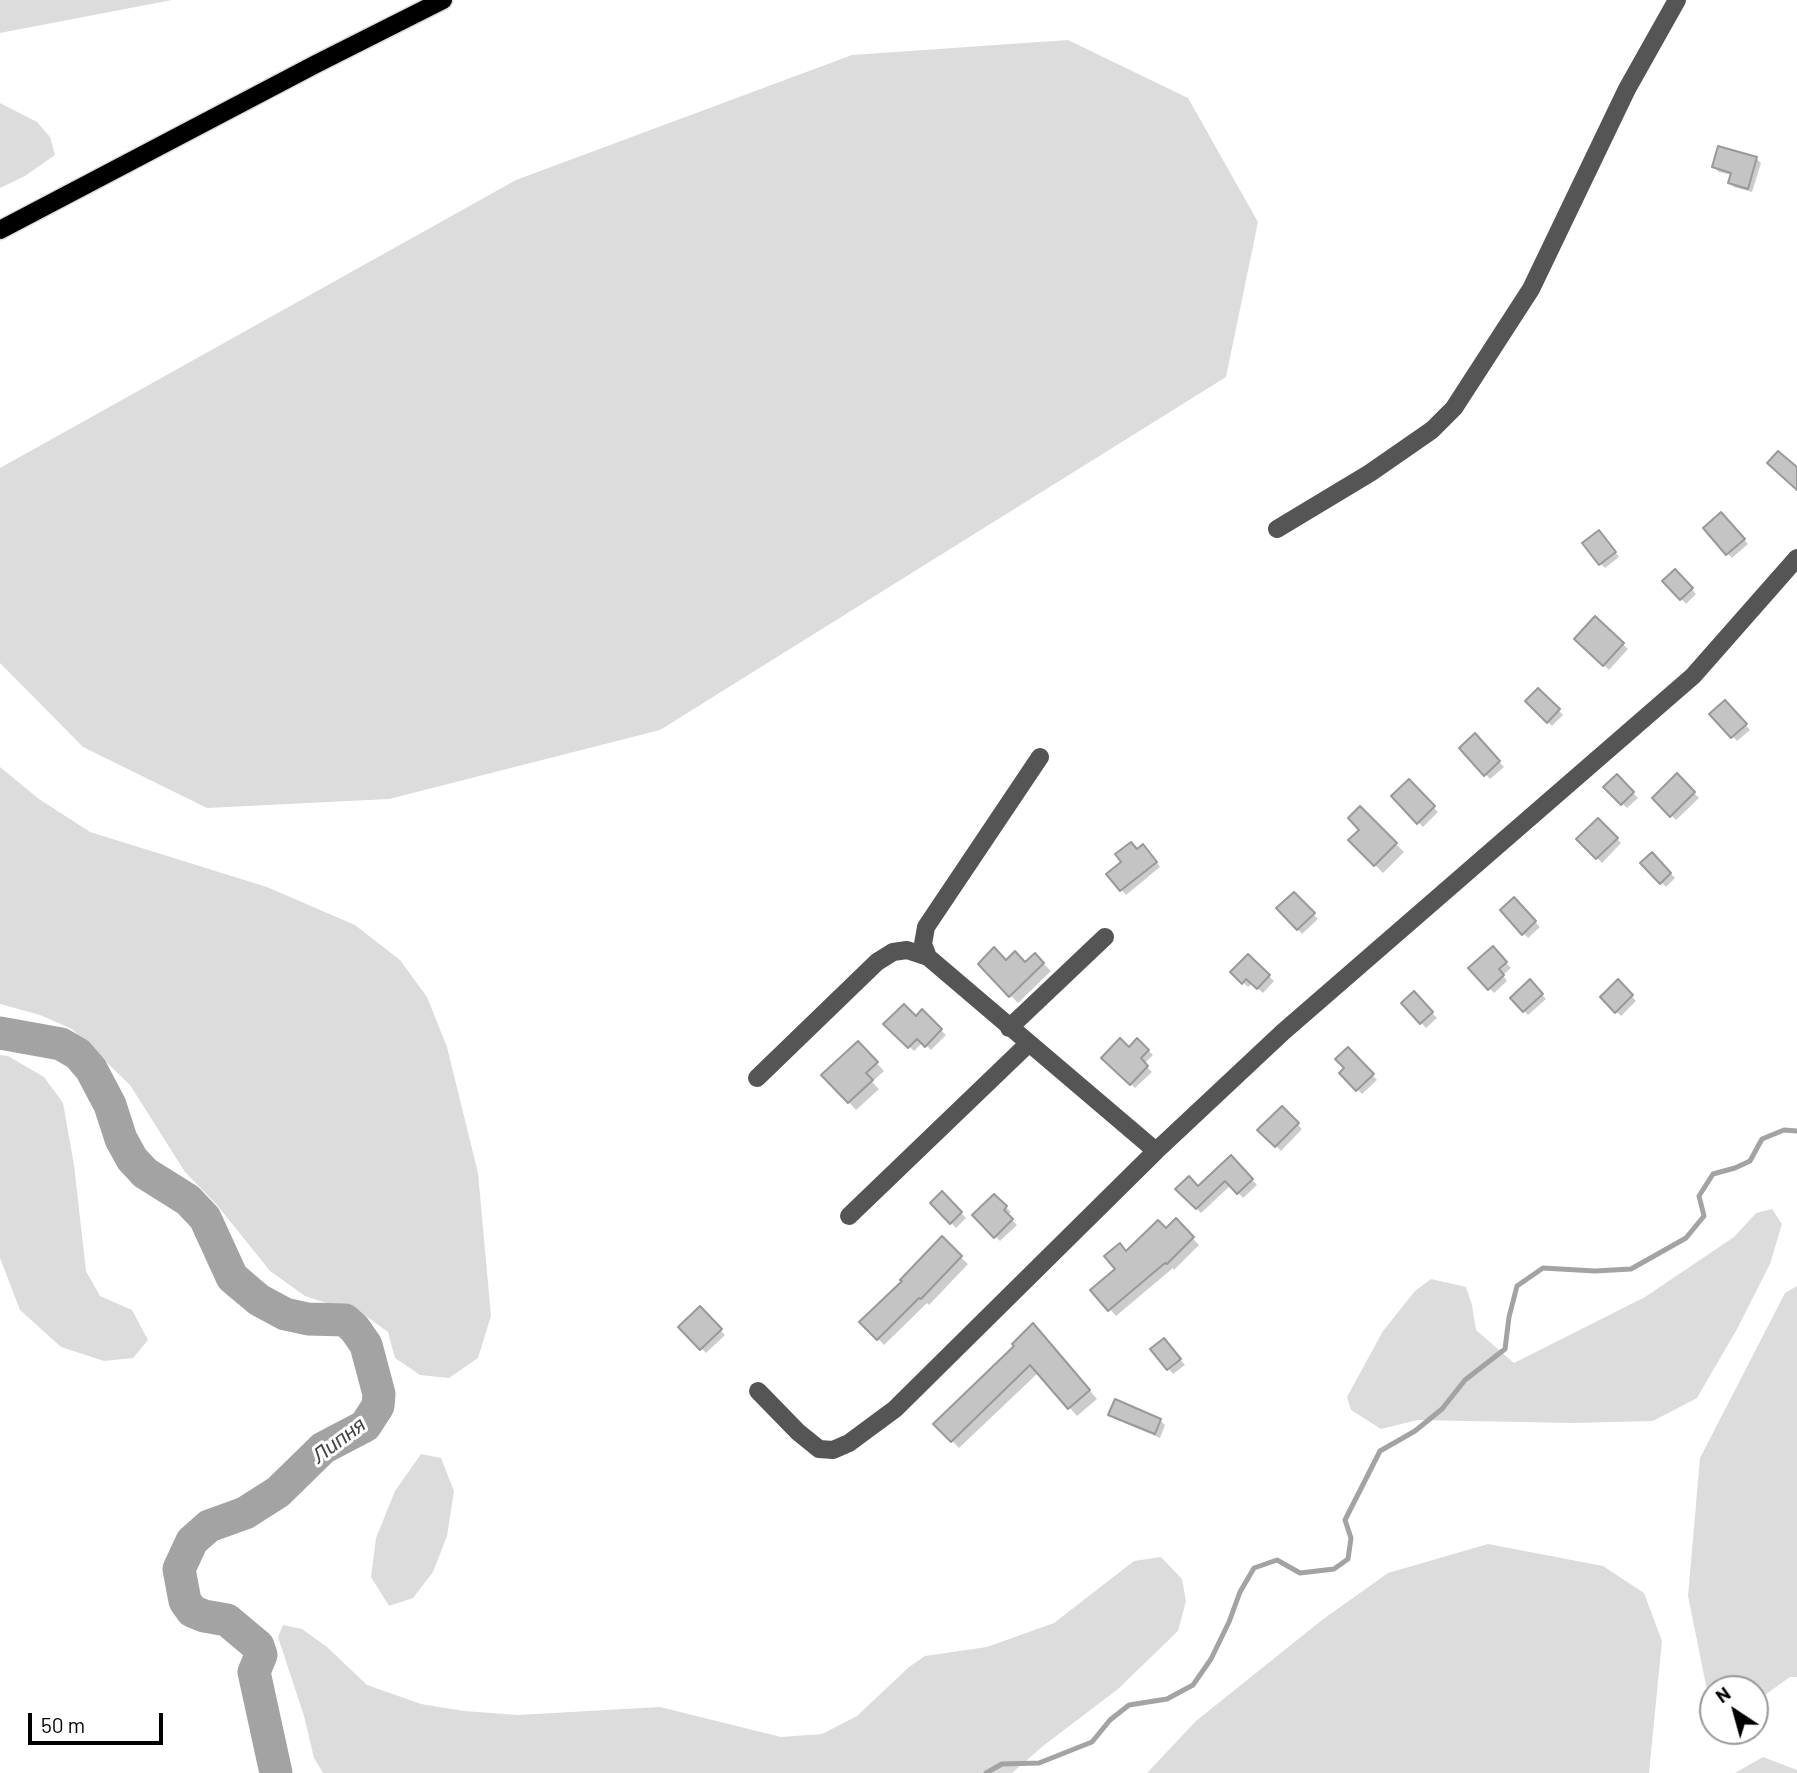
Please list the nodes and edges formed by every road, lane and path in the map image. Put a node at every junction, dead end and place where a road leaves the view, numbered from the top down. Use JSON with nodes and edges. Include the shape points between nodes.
{"nodes":[{"id":1,"x":443,"y":0,"type":"edge"},
{"id":2,"x":1677,"y":0,"type":"edge"},
{"id":3,"x":0,"y":230,"type":"edge"},
{"id":4,"x":1277,"y":528,"type":"dead end"},
{"id":5,"x":1797,"y":558,"type":"edge"},
{"id":6,"x":1040,"y":757,"type":"dead end"},
{"id":7,"x":1105,"y":937,"type":"dead end"},
{"id":8,"x":928,"y":957,"type":"junction"},
{"id":9,"x":1009,"y":1028,"type":"junction"},
{"id":10,"x":1028,"y":1044,"type":"junction"},
{"id":11,"x":757,"y":1078,"type":"dead end"},
{"id":12,"x":1156,"y":1151,"type":"junction"},
{"id":13,"x":849,"y":1216,"type":"dead end"},
{"id":14,"x":758,"y":1391,"type":"dead end"}],
"edges":[{"from":1,"to":3,"type":"main road"},
{"from":2,"to":4,"type":"street","via":[[1632,79],[1531,289],[1454,408],[1432,430],[1370,473]]},
{"from":5,"to":12,"type":"street","via":[[1693,676],[1283,1032]]},
{"from":6,"to":8,"type":"street","via":[[926,927],[923,944]]},
{"from":7,"to":9,"type":"street"},
{"from":8,"to":9,"type":"street"},
{"from":8,"to":11,"type":"street","via":[[907,950],[877,962]]},
{"from":9,"to":10,"type":"street"},
{"from":10,"to":12,"type":"street"},
{"from":10,"to":13,"type":"street"},
{"from":12,"to":14,"type":"street","via":[[895,1409],[849,1443],[833,1450],[819,1449]]}]}
